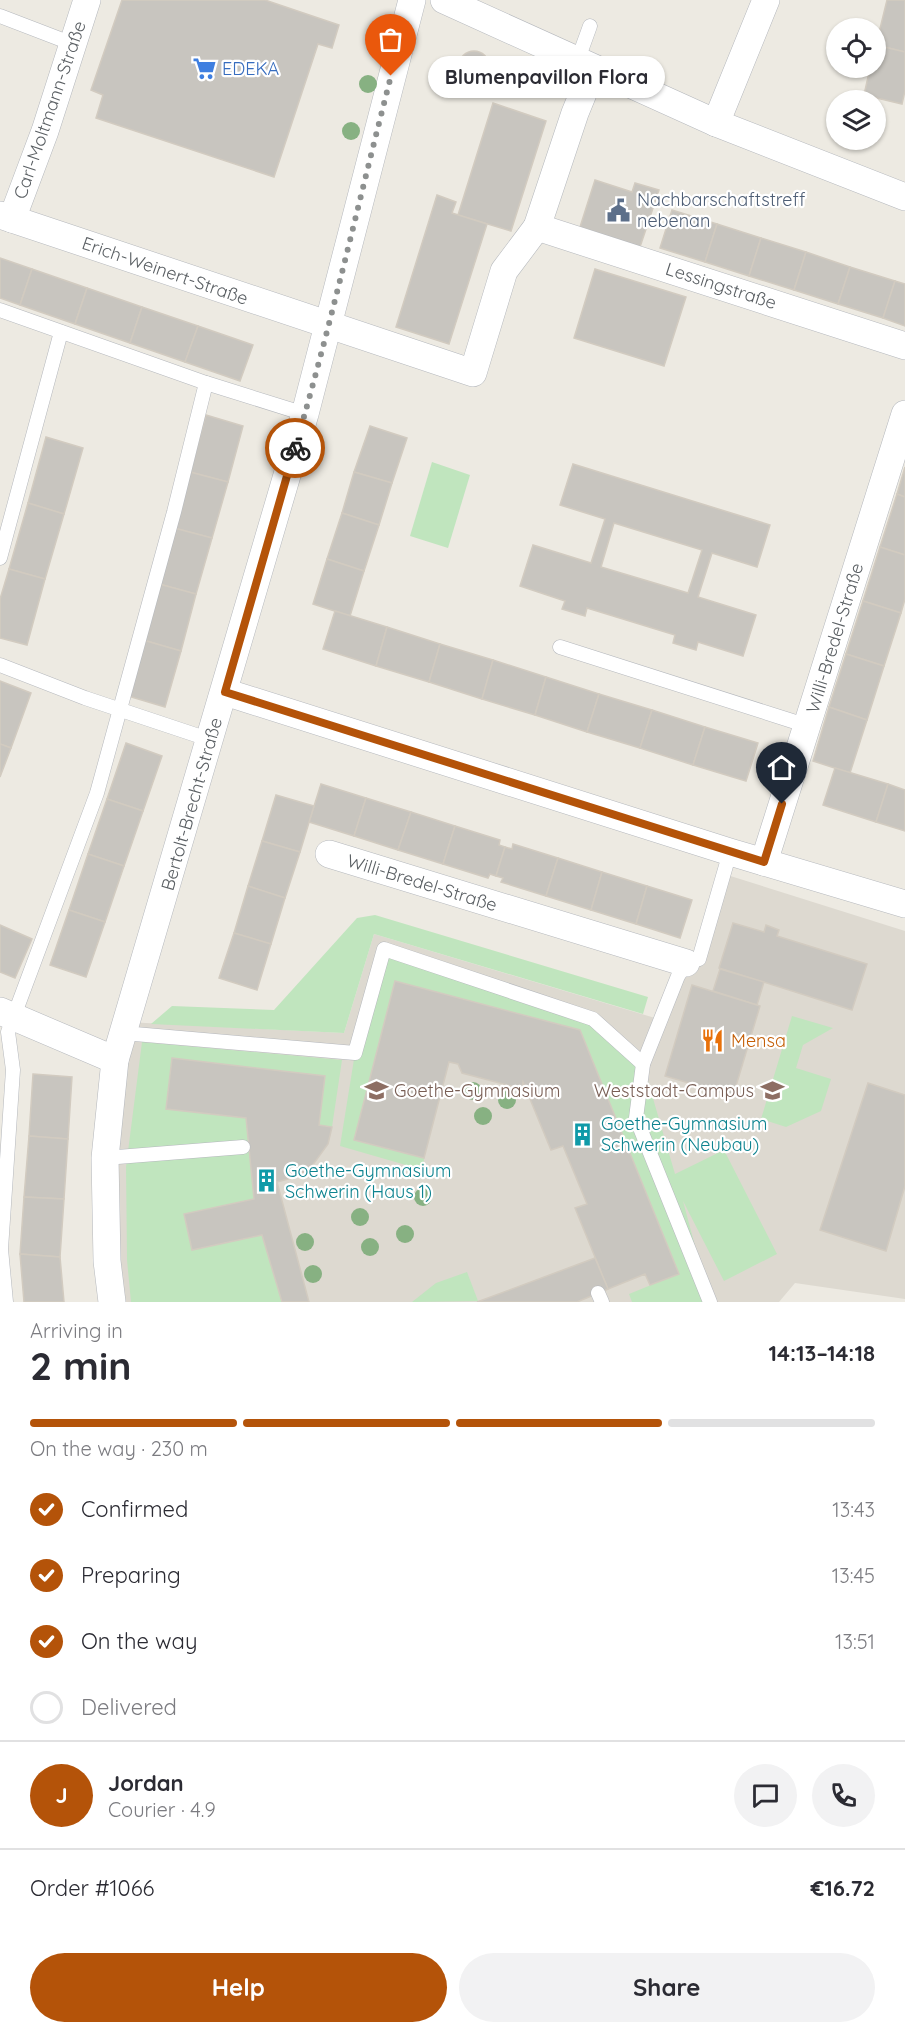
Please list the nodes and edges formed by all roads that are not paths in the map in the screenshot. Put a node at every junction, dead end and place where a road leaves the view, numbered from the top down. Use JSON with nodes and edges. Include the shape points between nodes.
{"nodes":[{"id":1,"x":87,"y":0,"type":"edge"},
{"id":2,"x":412,"y":0,"type":"edge"},
{"id":3,"x":444,"y":0,"type":"edge"},
{"id":4,"x":766,"y":0,"type":"edge"},
{"id":5,"x":0,"y":16,"type":"edge"},
{"id":6,"x":590,"y":26,"type":"dead end"},
{"id":7,"x":73,"y":44,"type":"junction"},
{"id":8,"x":585,"y":66,"type":"junction"},
{"id":9,"x":716,"y":123,"type":"junction"},
{"id":10,"x":905,"y":197,"type":"edge"},
{"id":11,"x":6,"y":217,"type":"edge"},
{"id":12,"x":537,"y":227,"type":"junction"},
{"id":13,"x":0,"y":310,"type":"edge"},
{"id":14,"x":329,"y":326,"type":"junction"},
{"id":15,"x":61,"y":332,"type":"junction"},
{"id":16,"x":905,"y":346,"type":"edge"},
{"id":17,"x":206,"y":383,"type":"junction"},
{"id":18,"x":305,"y":414,"type":"junction"},
{"id":19,"x":905,"y":414,"type":"edge"},
{"id":20,"x":0,"y":558,"type":"edge"},
{"id":21,"x":560,"y":647,"type":"dead end"},
{"id":22,"x":0,"y":665,"type":"edge"},
{"id":23,"x":225,"y":692,"type":"junction"},
{"id":24,"x":120,"y":710,"type":"junction"},
{"id":25,"x":807,"y":726,"type":"junction"},
{"id":26,"x":211,"y":740,"type":"junction"},
{"id":27,"x":730,"y":852,"type":"junction"},
{"id":28,"x":329,"y":854,"type":"dead end"},
{"id":29,"x":764,"y":862,"type":"junction"},
{"id":30,"x":905,"y":904,"type":"edge"},
{"id":31,"x":686,"y":963,"type":"junction"},
{"id":32,"x":7,"y":1014,"type":"edge"},
{"id":33,"x":123,"y":1033,"type":"junction"},
{"id":34,"x":115,"y":1060,"type":"junction"},
{"id":35,"x":643,"y":1064,"type":"junction"},
{"id":36,"x":243,"y":1147,"type":"dead end"},
{"id":37,"x":105,"y":1158,"type":"junction"},
{"id":38,"x":6,"y":1302,"type":"edge"},
{"id":39,"x":112,"y":1302,"type":"edge"},
{"id":40,"x":710,"y":1302,"type":"edge"}],
"edges":[{"from":1,"to":7,"type":"street","name":"Carl-Moltmann-Straße"},
{"from":2,"to":14,"type":"street","name":"Bertolt-Brecht-Straße"},
{"from":3,"to":8,"type":"street"},
{"from":4,"to":9,"type":"street"},
{"from":5,"to":7,"type":"lane"},
{"from":6,"to":8,"type":"lane"},
{"from":7,"to":11,"type":"street","name":"Carl-Moltmann-Straße","via":[[45,131]]},
{"from":8,"to":9,"type":"street"},
{"from":8,"to":12,"type":"street"},
{"from":9,"to":10,"type":"street"},
{"from":11,"to":14,"type":"street","name":"Erich-Weinert-Straße"},
{"from":12,"to":14,"type":"street","via":[[504,271],[473,373]]},
{"from":12,"to":16,"type":"street","name":"Lessingstraße"},
{"from":13,"to":15,"type":"lane"},
{"from":14,"to":18,"type":"street","name":"Bertolt-Brecht-Straße"},
{"from":15,"to":17,"type":"lane"},
{"from":15,"to":20,"type":"lane"},
{"from":17,"to":18,"type":"lane"},
{"from":17,"to":24,"type":"lane"},
{"from":18,"to":23,"type":"street","name":"Bertolt-Brecht-Straße"},
{"from":19,"to":25,"type":"street","name":"Willi-Bredel-Straße"},
{"from":21,"to":25,"type":"lane"},
{"from":22,"to":24,"type":"lane"},
{"from":23,"to":26,"type":"street","name":"Bertolt-Brecht-Straße"},
{"from":23,"to":27,"type":"street"},
{"from":24,"to":26,"type":"lane"},
{"from":24,"to":32,"type":"lane","via":[[97,793]]},
{"from":25,"to":29,"type":"street","name":"Willi-Bredel-Straße"},
{"from":26,"to":33,"type":"street","name":"Bertolt-Brecht-Straße"},
{"from":27,"to":29,"type":"street"},
{"from":27,"to":31,"type":"lane","via":[[699,959]]},
{"from":28,"to":31,"type":"street","name":"Willi-Bredel-Straße"},
{"from":29,"to":30,"type":"street"},
{"from":31,"to":35,"type":"lane"},
{"from":32,"to":34,"type":"street"},
{"from":32,"to":38,"type":"lane","via":[[13,1070],[1,1249]]},
{"from":33,"to":34,"type":"street","name":"Bertolt-Brecht-Straße"},
{"from":33,"to":35,"type":"lane","via":[[355,1053],[384,949],[593,1019]]},
{"from":34,"to":37,"type":"street","name":"Bertolt-Brecht-Straße"},
{"from":35,"to":40,"type":"lane","via":[[636,1118]]},
{"from":36,"to":37,"type":"lane"},
{"from":37,"to":39,"type":"street","name":"Bertolt-Brecht-Straße","via":[[107,1261]]}]}
